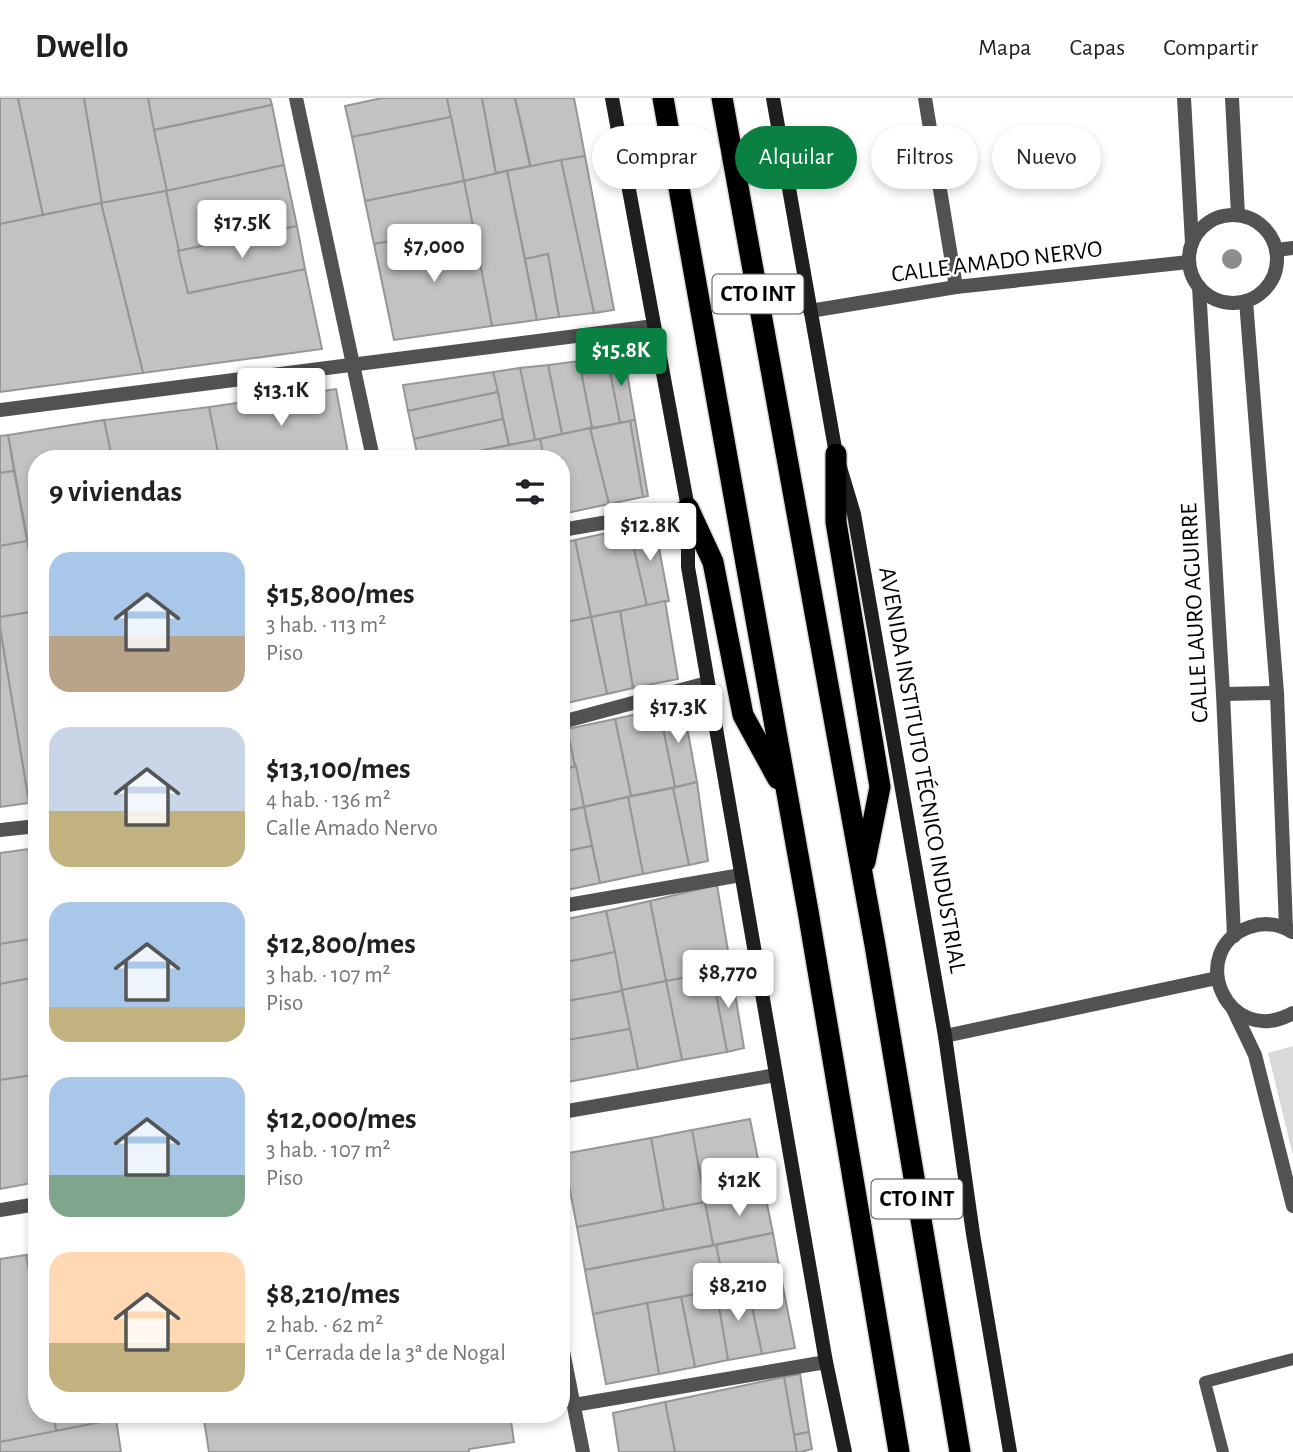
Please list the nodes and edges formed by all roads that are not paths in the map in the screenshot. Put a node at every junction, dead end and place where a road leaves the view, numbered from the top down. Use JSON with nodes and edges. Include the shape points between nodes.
{"nodes":[{"id":1,"x":296,"y":98,"type":"edge"},
{"id":2,"x":612,"y":98,"type":"edge"},
{"id":3,"x":663,"y":98,"type":"edge"},
{"id":4,"x":722,"y":98,"type":"edge"},
{"id":5,"x":773,"y":98,"type":"edge"},
{"id":6,"x":925,"y":98,"type":"edge"},
{"id":7,"x":1184,"y":98,"type":"edge"},
{"id":8,"x":1232,"y":98,"type":"edge"},
{"id":9,"x":1238,"y":215,"type":"junction"},
{"id":10,"x":1192,"y":243,"type":"junction"},
{"id":11,"x":1293,"y":248,"type":"edge"},
{"id":12,"x":1276,"y":250,"type":"junction"},
{"id":13,"x":1189,"y":262,"type":"junction"},
{"id":14,"x":956,"y":287,"type":"junction"},
{"id":15,"x":1199,"y":287,"type":"junction"},
{"id":16,"x":1246,"y":301,"type":"junction"},
{"id":17,"x":810,"y":311,"type":"junction"},
{"id":18,"x":654,"y":327,"type":"junction"},
{"id":19,"x":354,"y":365,"type":"junction"},
{"id":20,"x":0,"y":410,"type":"edge"},
{"id":21,"x":371,"y":450,"type":"edge"},
{"id":22,"x":836,"y":454,"type":"junction"},
{"id":23,"x":688,"y":508,"type":"junction"},
{"id":24,"x":570,"y":529,"type":"edge"},
{"id":25,"x":707,"y":683,"type":"junction"},
{"id":26,"x":1277,"y":693,"type":"junction"},
{"id":27,"x":1223,"y":694,"type":"junction"},
{"id":28,"x":570,"y":720,"type":"edge"},
{"id":29,"x":788,"y":796,"type":"junction"},
{"id":30,"x":28,"y":827,"type":"edge"},
{"id":31,"x":0,"y":830,"type":"edge"},
{"id":32,"x":862,"y":874,"type":"junction"},
{"id":33,"x":741,"y":875,"type":"junction"},
{"id":34,"x":570,"y":905,"type":"edge"},
{"id":35,"x":1289,"y":930,"type":"edge"},
{"id":36,"x":1234,"y":936,"type":"junction"},
{"id":37,"x":1217,"y":978,"type":"junction"},
{"id":38,"x":1232,"y":1008,"type":"junction"},
{"id":39,"x":1293,"y":1013,"type":"edge"},
{"id":40,"x":946,"y":1036,"type":"junction"},
{"id":41,"x":776,"y":1074,"type":"junction"},
{"id":42,"x":570,"y":1111,"type":"edge"},
{"id":43,"x":28,"y":1205,"type":"edge"},
{"id":44,"x":1293,"y":1206,"type":"edge"},
{"id":45,"x":0,"y":1210,"type":"edge"},
{"id":46,"x":1293,"y":1359,"type":"edge"},
{"id":47,"x":826,"y":1362,"type":"junction"},
{"id":48,"x":570,"y":1385,"type":"edge"},
{"id":49,"x":574,"y":1405,"type":"junction"},
{"id":50,"x":583,"y":1452,"type":"edge"},
{"id":51,"x":845,"y":1452,"type":"edge"},
{"id":52,"x":899,"y":1452,"type":"edge"},
{"id":53,"x":960,"y":1452,"type":"edge"},
{"id":54,"x":1010,"y":1452,"type":"edge"},
{"id":55,"x":1223,"y":1452,"type":"edge"}],
"edges":[{"from":1,"to":19,"type":"street"},
{"from":2,"to":18,"type":"main road"},
{"from":3,"to":29,"type":"highway","number":"CTO INT"},
{"from":4,"to":32,"type":"highway","number":"CTO INT"},
{"from":5,"to":17,"type":"main road","name":"AVENIDA INSTITUTO TÉCNICO INDUSTRIAL","number":"CTO INT"},
{"from":6,"to":14,"type":"street"},
{"from":7,"to":10,"type":"street"},
{"from":8,"to":9,"type":"street"},
{"from":9,"to":10,"type":"street","via":[[1210,221]]},
{"from":9,"to":12,"type":"street","via":[[1264,228]]},
{"from":10,"to":13,"type":"street"},
{"from":11,"to":12,"type":"street"},
{"from":12,"to":16,"type":"street","via":[[1274,275],[1257,296]]},
{"from":13,"to":14,"type":"street","name":"CALLE AMADO NERVO"},
{"from":13,"to":15,"type":"street"},
{"from":14,"to":17,"type":"street","name":"CALLE AMADO NERVO"},
{"from":15,"to":16,"type":"street","via":[[1220,301]]},
{"from":15,"to":27,"type":"street","name":"CALLE LAURO AGUIRRE"},
{"from":16,"to":26,"type":"street"},
{"from":17,"to":22,"type":"main road","name":"AVENIDA INSTITUTO TÉCNICO INDUSTRIAL","number":"CTO INT"},
{"from":18,"to":19,"type":"street"},
{"from":18,"to":23,"type":"main road"},
{"from":19,"to":20,"type":"street"},
{"from":19,"to":21,"type":"street"},
{"from":22,"to":32,"type":"highway","via":[[836,522],[880,787]]},
{"from":22,"to":40,"type":"main road","name":"AVENIDA INSTITUTO TÉCNICO INDUSTRIAL","number":"CTO INT","via":[[854,514]]},
{"from":23,"to":24,"type":"street"},
{"from":23,"to":25,"type":"main road","via":[[688,567]]},
{"from":23,"to":29,"type":"highway","via":[[713,562],[743,715]]},
{"from":25,"to":28,"type":"street"},
{"from":25,"to":33,"type":"main road"},
{"from":26,"to":27,"type":"street"},
{"from":26,"to":35,"type":"street"},
{"from":27,"to":36,"type":"street","name":"CALLE LAURO AGUIRRE"},
{"from":29,"to":52,"type":"highway","number":"CTO INT"},
{"from":30,"to":31,"type":"street"},
{"from":32,"to":53,"type":"highway","number":"CTO INT"},
{"from":33,"to":34,"type":"street"},
{"from":33,"to":41,"type":"main road"},
{"from":35,"to":36,"type":"street","via":[[1258,925]]},
{"from":36,"to":37,"type":"street","via":[[1221,955]]},
{"from":37,"to":38,"type":"street"},
{"from":37,"to":40,"type":"street"},
{"from":38,"to":39,"type":"street","via":[[1261,1021]]},
{"from":38,"to":44,"type":"street","via":[[1255,1055]]},
{"from":40,"to":54,"type":"main road","name":"AVENIDA INSTITUTO TÉCNICO INDUSTRIAL","number":"CTO INT"},
{"from":41,"to":42,"type":"street"},
{"from":41,"to":47,"type":"main road"},
{"from":43,"to":45,"type":"street"},
{"from":46,"to":55,"type":"lane","via":[[1205,1382]]},
{"from":47,"to":49,"type":"street"},
{"from":47,"to":51,"type":"main road"},
{"from":48,"to":49,"type":"street"},
{"from":49,"to":50,"type":"street"}]}
